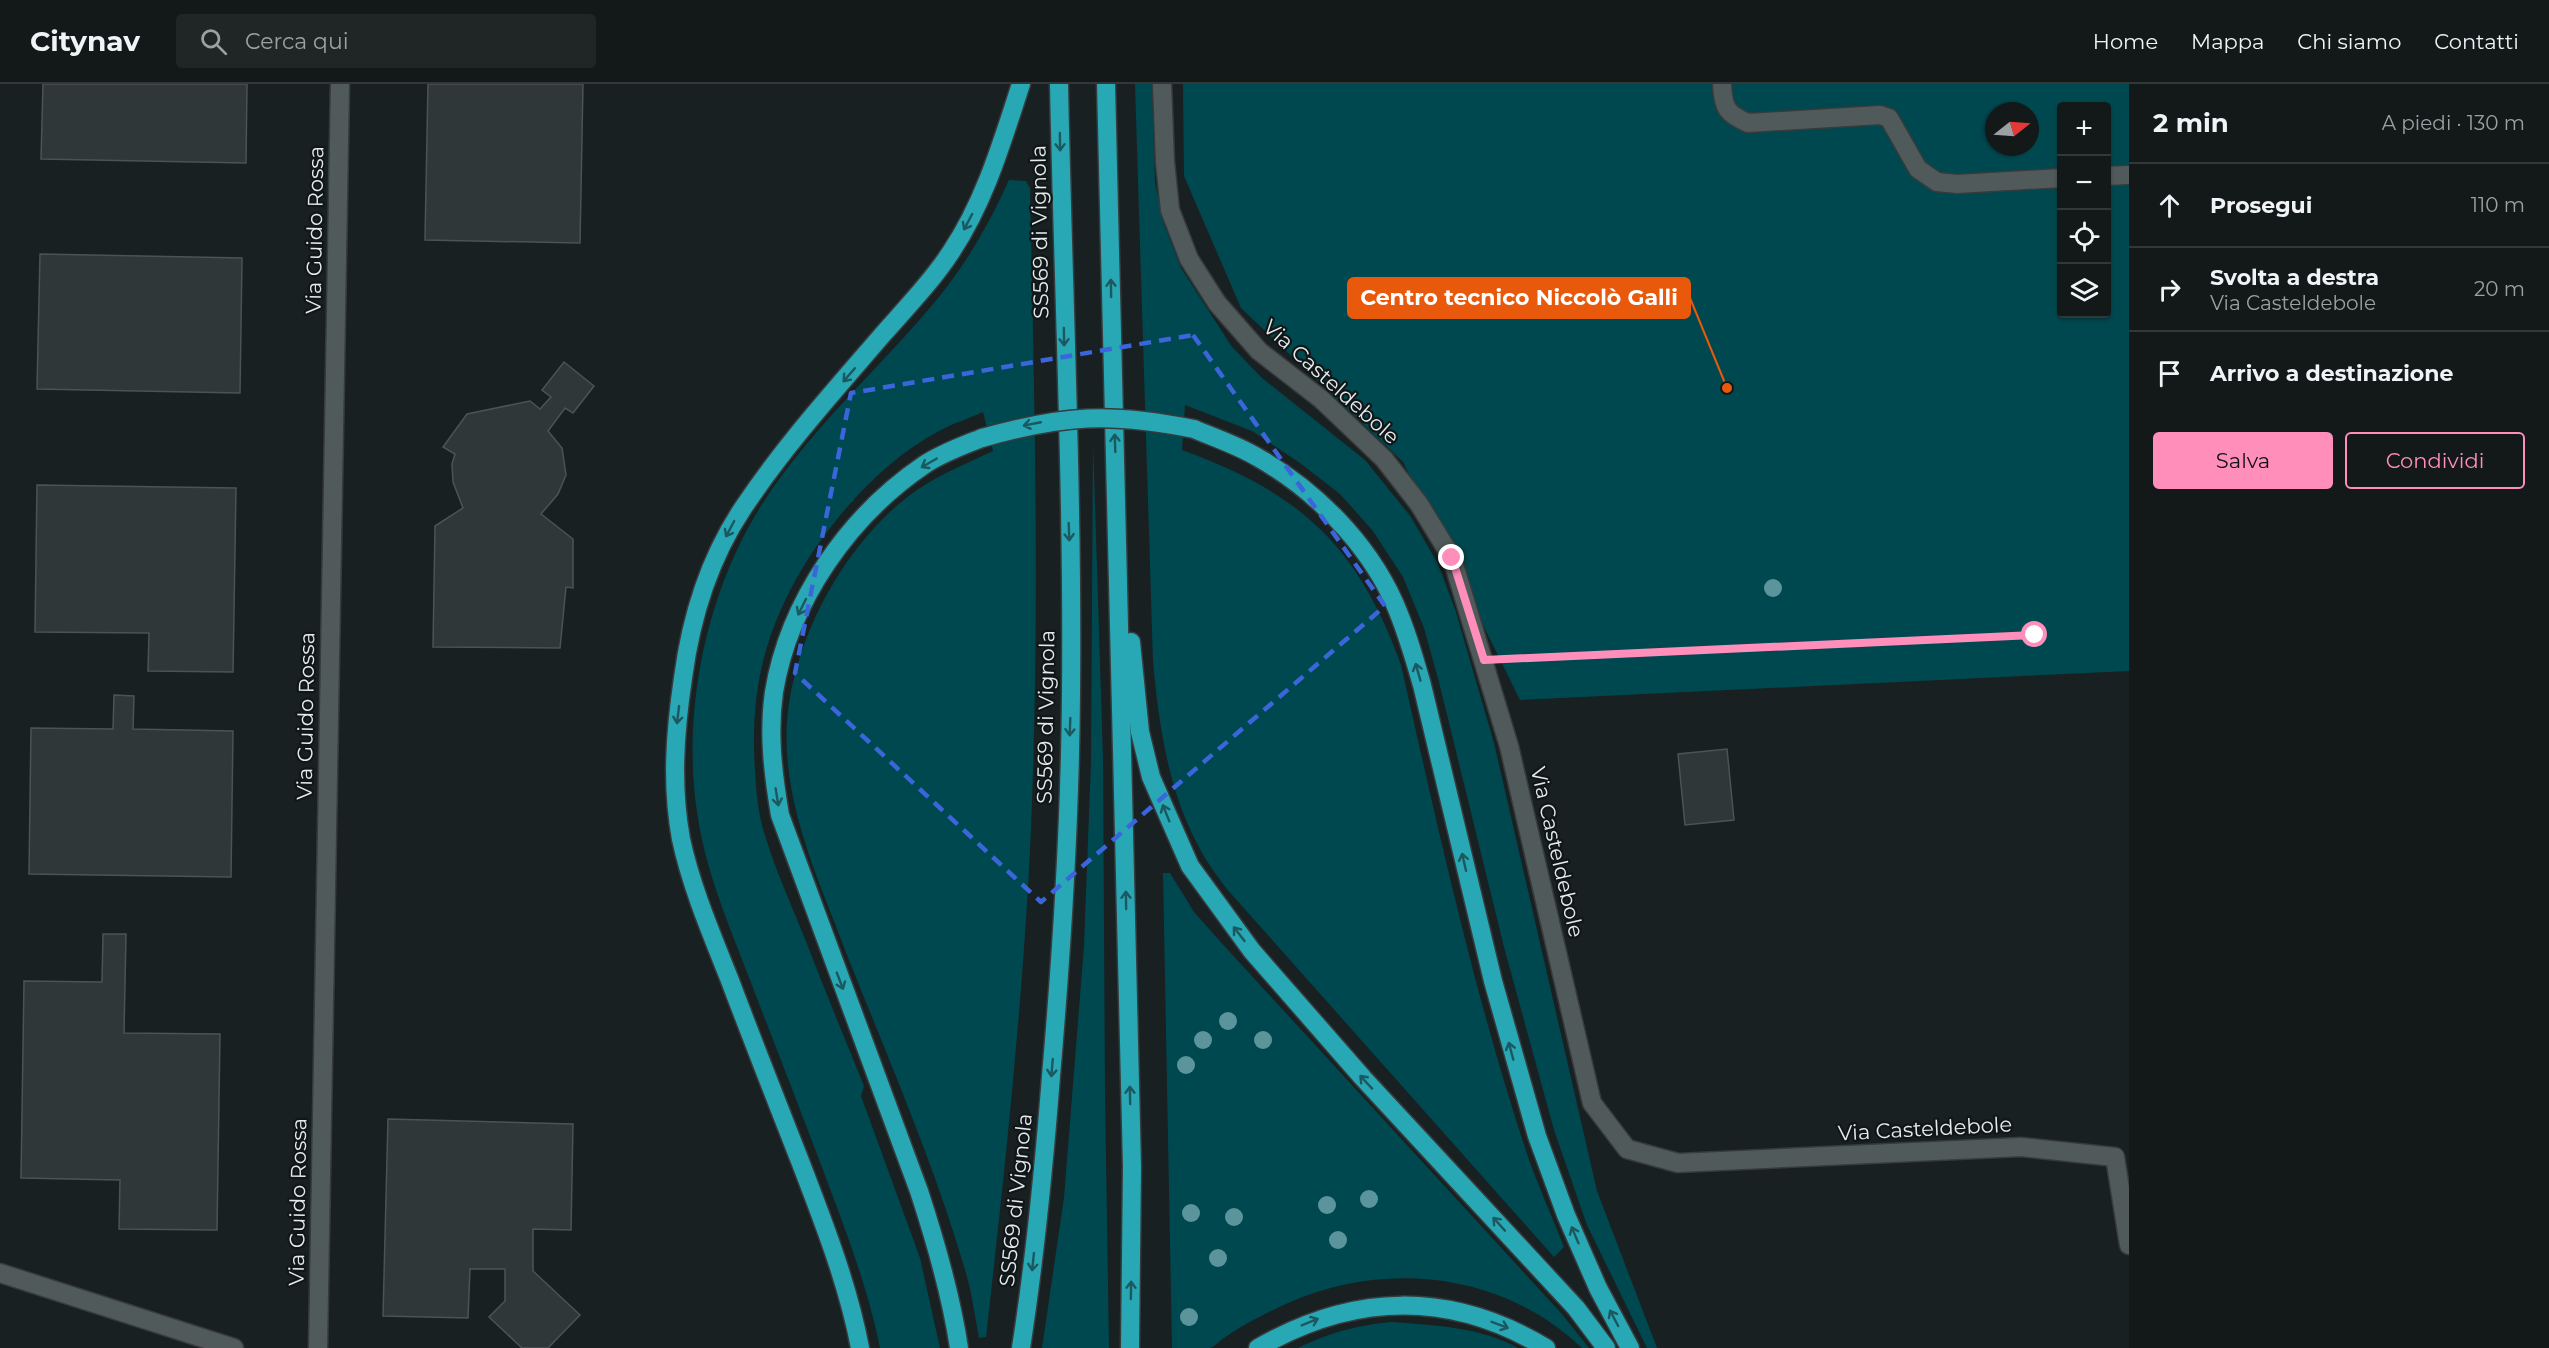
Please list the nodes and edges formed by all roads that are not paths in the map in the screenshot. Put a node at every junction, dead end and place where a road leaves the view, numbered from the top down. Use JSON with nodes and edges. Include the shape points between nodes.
{"nodes":[{"id":1,"x":340,"y":84,"type":"edge"},
{"id":2,"x":1021,"y":84,"type":"edge"},
{"id":3,"x":1059,"y":84,"type":"edge"},
{"id":4,"x":1106,"y":84,"type":"edge"},
{"id":5,"x":1162,"y":84,"type":"edge"},
{"id":6,"x":1722,"y":84,"type":"edge"},
{"id":7,"x":2129,"y":175,"type":"edge"},
{"id":8,"x":2111,"y":176,"type":"edge"},
{"id":9,"x":2057,"y":178,"type":"edge"},
{"id":10,"x":1117,"y":498,"type":"junction"},
{"id":11,"x":2129,"y":1245,"type":"edge"},
{"id":12,"x":0,"y":1273,"type":"edge"},
{"id":13,"x":234,"y":1348,"type":"edge"},
{"id":14,"x":318,"y":1348,"type":"edge"},
{"id":15,"x":860,"y":1348,"type":"edge"},
{"id":16,"x":959,"y":1348,"type":"edge"},
{"id":17,"x":1021,"y":1348,"type":"edge"},
{"id":18,"x":1130,"y":1348,"type":"edge"},
{"id":19,"x":1258,"y":1348,"type":"edge"},
{"id":20,"x":1546,"y":1348,"type":"edge"},
{"id":21,"x":1606,"y":1348,"type":"edge"},
{"id":22,"x":1630,"y":1348,"type":"edge"}],
"edges":[{"from":1,"to":14,"type":"street","name":"Via Guido Rossa"},
{"from":2,"to":15,"type":"highway","one_way":true,"via":[[993,169],[951,252],[788,445],[742,509],[718,551],[693,621],[677,720],[676,806],[692,876],[818,1209]]},
{"from":3,"to":17,"type":"highway","name":"SS569 di Vignola","one_way":true,"via":[[1070,551],[1069,766],[1057,1010]]},
{"from":10,"to":4,"type":"highway","one_way":true},
{"from":5,"to":11,"type":"street","name":"Via Casteldebole","via":[[1170,210],[1189,259],[1217,303],[1259,351],[1321,399],[1384,459],[1419,504],[1452,558],[1509,746],[1592,1103],[1627,1149],[1678,1163],[2021,1147],[2115,1156]]},
{"from":6,"to":9,"type":"street","via":[[1726,109],[1748,123],[1880,115],[1889,118],[1918,169],[1937,182]]},
{"from":7,"to":8,"type":"street"},
{"from":18,"to":10,"type":"highway","one_way":true,"via":[[1132,1167]]},
{"from":21,"to":10,"type":"highway","one_way":true,"via":[[1576,1308],[1363,1078],[1260,960],[1190,866],[1151,777],[1140,732]]},
{"from":12,"to":13,"type":"street"},
{"from":22,"to":16,"type":"highway","one_way":true,"bridge":true,"via":[[1598,1288],[1537,1136],[1493,981],[1422,685],[1393,601],[1364,551],[1345,528],[1294,482],[1258,458],[1194,429],[1133,418],[1094,417],[1025,425],[982,438],[926,464],[902,481],[875,505],[812,587],[796,619],[774,692],[771,735],[780,815],[919,1191],[939,1252]]},
{"from":19,"to":20,"type":"highway","one_way":true,"via":[[1319,1318],[1389,1305],[1457,1312],[1493,1322]]}]}
